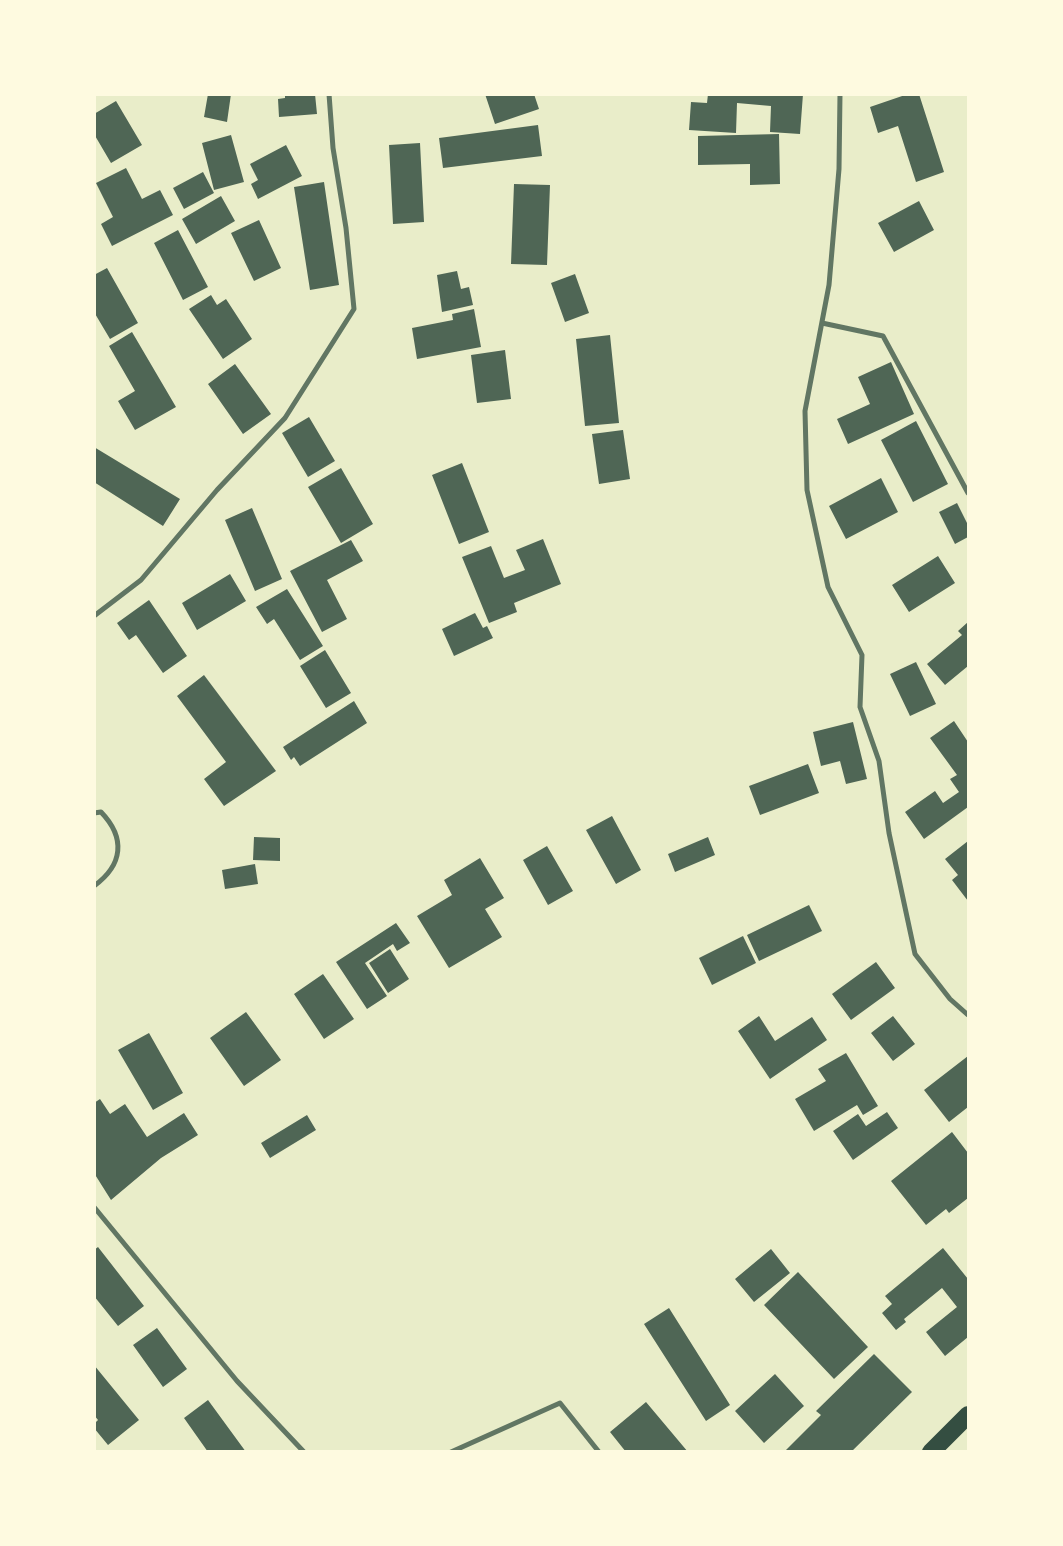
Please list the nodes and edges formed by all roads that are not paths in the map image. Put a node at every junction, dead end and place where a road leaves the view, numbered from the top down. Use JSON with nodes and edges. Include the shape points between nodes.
{"nodes":[{"id":1,"x":330,"y":94,"type":"edge"},
{"id":2,"x":840,"y":94,"type":"edge"},
{"id":3,"x":822,"y":323,"type":"junction"},
{"id":4,"x":968,"y":493,"type":"edge"},
{"id":5,"x":94,"y":616,"type":"edge"},
{"id":6,"x":94,"y":813,"type":"edge"},
{"id":7,"x":94,"y":886,"type":"edge"},
{"id":8,"x":968,"y":1015,"type":"edge"},
{"id":9,"x":94,"y":1207,"type":"edge"},
{"id":10,"x":968,"y":1415,"type":"edge"},
{"id":11,"x":304,"y":1451,"type":"edge"},
{"id":12,"x":451,"y":1451,"type":"edge"},
{"id":13,"x":599,"y":1451,"type":"edge"},
{"id":14,"x":931,"y":1451,"type":"edge"}],
"edges":[{"from":1,"to":5,"type":"lane","via":[[354,309],[285,418],[141,580]]},
{"from":2,"to":3,"type":"lane","via":[[839,169]]},
{"from":3,"to":4,"type":"lane","via":[[883,336]]},
{"from":3,"to":8,"type":"lane","via":[[805,411],[807,490],[828,587],[862,655],[860,707],[879,761],[915,954]]},
{"from":6,"to":7,"type":"lane","via":[[101,812],[110,822],[118,846],[112,869]]},
{"from":9,"to":11,"type":"lane","via":[[237,1381]]},
{"from":10,"to":14,"type":"main road"},
{"from":12,"to":13,"type":"lane","via":[[560,1403]]}]}
